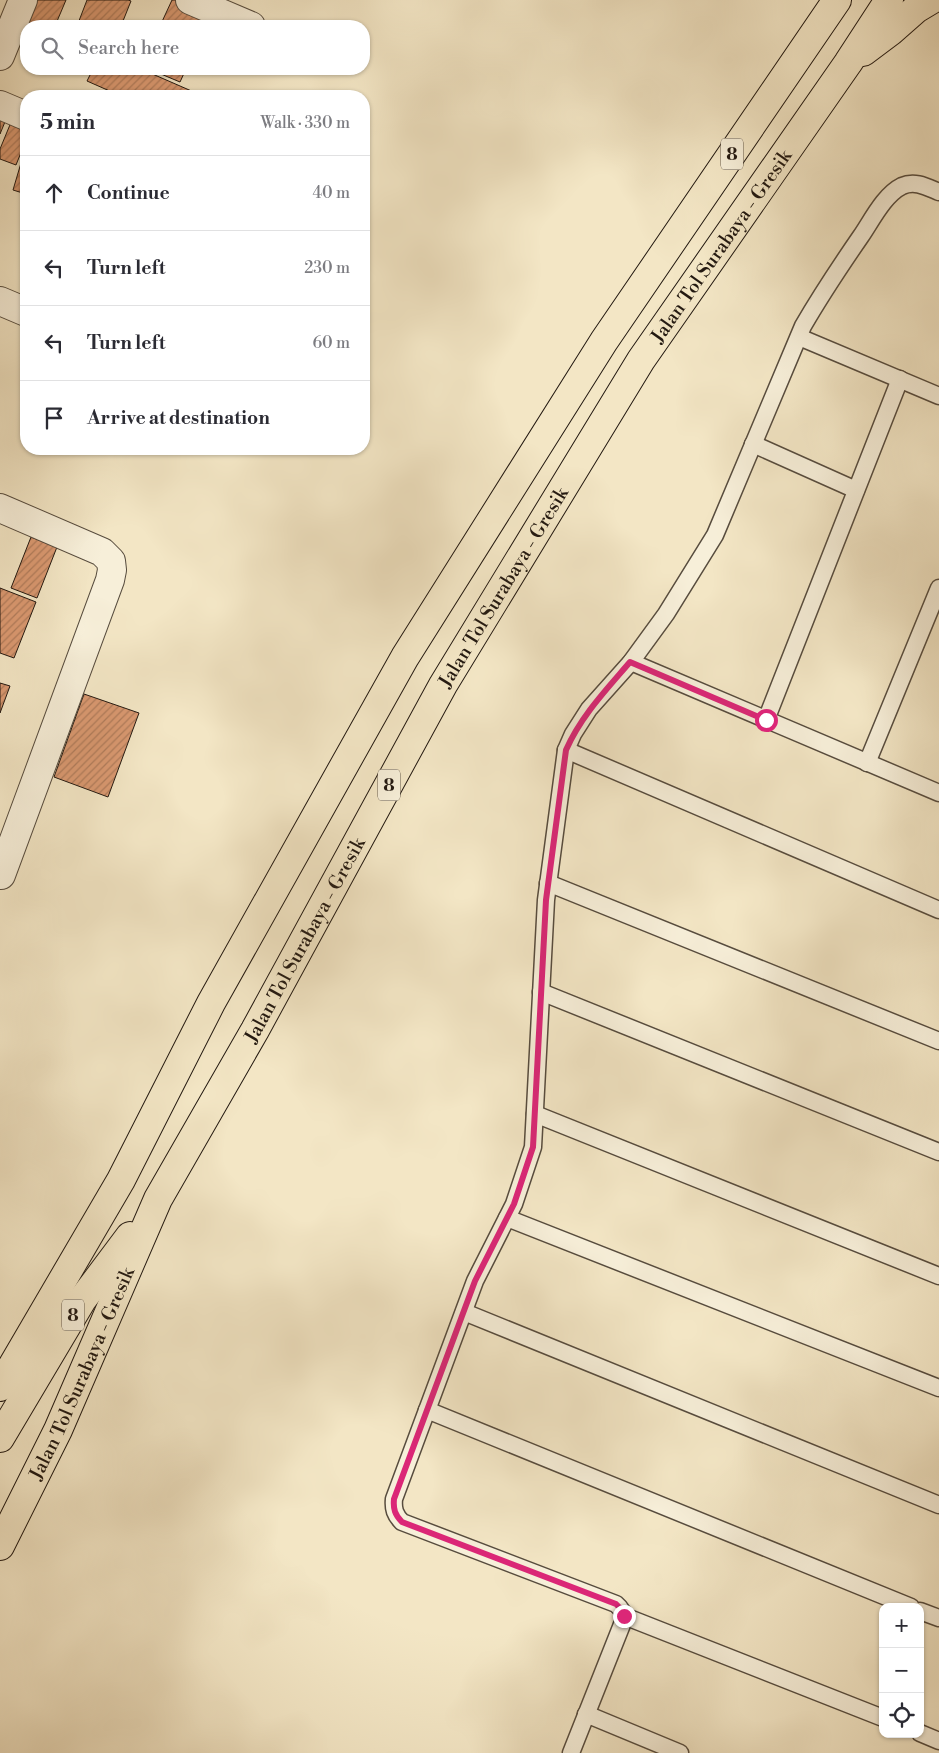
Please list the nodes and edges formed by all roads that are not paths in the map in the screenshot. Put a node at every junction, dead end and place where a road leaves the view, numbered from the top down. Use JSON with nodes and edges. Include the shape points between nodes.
{"nodes":[{"id":1,"x":23,"y":0,"type":"edge"},
{"id":2,"x":190,"y":0,"type":"edge"},
{"id":3,"x":823,"y":0,"type":"edge"},
{"id":4,"x":837,"y":0,"type":"edge"},
{"id":5,"x":889,"y":0,"type":"edge"},
{"id":6,"x":931,"y":0,"type":"edge"},
{"id":7,"x":237,"y":20,"type":"edge"},
{"id":8,"x":812,"y":37,"type":"junction"},
{"id":9,"x":0,"y":56,"type":"edge"},
{"id":10,"x":848,"y":63,"type":"junction"},
{"id":11,"x":0,"y":105,"type":"edge"},
{"id":12,"x":20,"y":113,"type":"edge"},
{"id":13,"x":939,"y":192,"type":"edge"},
{"id":14,"x":0,"y":301,"type":"edge"},
{"id":15,"x":20,"y":309,"type":"edge"},
{"id":16,"x":799,"y":337,"type":"junction"},
{"id":17,"x":900,"y":380,"type":"junction"},
{"id":18,"x":939,"y":396,"type":"edge"},
{"id":19,"x":753,"y":444,"type":"junction"},
{"id":20,"x":856,"y":490,"type":"junction"},
{"id":21,"x":0,"y":508,"type":"edge"},
{"id":22,"x":939,"y":588,"type":"edge"},
{"id":23,"x":630,"y":662,"type":"junction"},
{"id":24,"x":766,"y":720,"type":"junction"},
{"id":25,"x":566,"y":750,"type":"junction"},
{"id":26,"x":867,"y":763,"type":"junction"},
{"id":27,"x":939,"y":793,"type":"edge"},
{"id":28,"x":1,"y":875,"type":"edge"},
{"id":29,"x":548,"y":883,"type":"junction"},
{"id":30,"x":939,"y":910,"type":"edge"},
{"id":31,"x":541,"y":992,"type":"junction"},
{"id":32,"x":939,"y":1041,"type":"edge"},
{"id":33,"x":535,"y":1114,"type":"junction"},
{"id":34,"x":939,"y":1152,"type":"edge"},
{"id":35,"x":158,"y":1199,"type":"junction"},
{"id":36,"x":507,"y":1218,"type":"junction"},
{"id":37,"x":939,"y":1276,"type":"edge"},
{"id":38,"x":464,"y":1312,"type":"junction"},
{"id":39,"x":0,"y":1387,"type":"edge"},
{"id":40,"x":939,"y":1388,"type":"edge"},
{"id":41,"x":427,"y":1410,"type":"junction"},
{"id":42,"x":0,"y":1438,"type":"edge"},
{"id":43,"x":939,"y":1505,"type":"edge"},
{"id":44,"x":0,"y":1546,"type":"edge"},
{"id":45,"x":901,"y":1603,"type":"edge"},
{"id":46,"x":924,"y":1612,"type":"edge"},
{"id":47,"x":624,"y":1616,"type":"junction"},
{"id":48,"x":939,"y":1618,"type":"edge"},
{"id":49,"x":586,"y":1714,"type":"junction"},
{"id":50,"x":879,"y":1716,"type":"edge"},
{"id":51,"x":924,"y":1734,"type":"edge"},
{"id":52,"x":939,"y":1740,"type":"edge"},
{"id":53,"x":570,"y":1753,"type":"edge"},
{"id":54,"x":680,"y":1753,"type":"edge"}],
"edges":[{"from":1,"to":9,"type":"street"},
{"from":2,"to":7,"type":"street"},
{"from":3,"to":8,"type":"highway"},
{"from":4,"to":8,"type":"highway","number":"8"},
{"from":5,"to":10,"type":"highway","name":"Jalan Tol Surabaya - Gresik","number":"8"},
{"from":6,"to":10,"type":"highway"},
{"from":8,"to":39,"type":"highway","number":"8","via":[[604,341],[405,657],[211,1003],[121,1180]]},
{"from":10,"to":35,"type":"highway","name":"Jalan Tol Surabaya - Gresik","number":"8","via":[[641,360],[443,685],[255,1030]]},
{"from":11,"to":12,"type":"street"},
{"from":13,"to":16,"type":"lane","via":[[910,184],[901,186],[886,200],[819,297]]},
{"from":14,"to":15,"type":"street"},
{"from":16,"to":17,"type":"lane"},
{"from":16,"to":19,"type":"lane"},
{"from":17,"to":18,"type":"lane"},
{"from":17,"to":20,"type":"lane"},
{"from":19,"to":20,"type":"lane"},
{"from":19,"to":23,"type":"lane","via":[[715,535],[666,614]]},
{"from":20,"to":24,"type":"lane"},
{"from":21,"to":28,"type":"street","via":[[102,552],[111,561],[112,570]]},
{"from":22,"to":26,"type":"lane"},
{"from":23,"to":24,"type":"lane"},
{"from":23,"to":25,"type":"lane","via":[[589,709]]},
{"from":24,"to":26,"type":"lane"},
{"from":25,"to":29,"type":"lane"},
{"from":25,"to":30,"type":"lane"},
{"from":26,"to":27,"type":"lane"},
{"from":29,"to":31,"type":"lane"},
{"from":29,"to":32,"type":"lane"},
{"from":31,"to":33,"type":"lane"},
{"from":31,"to":34,"type":"lane"},
{"from":33,"to":36,"type":"lane","via":[[533,1147]]},
{"from":33,"to":37,"type":"lane"},
{"from":35,"to":42,"type":"highway","name":"Jalan Tol Surabaya - Gresik","number":"8","via":[[82,1300]]},
{"from":35,"to":44,"type":"highway","name":"Jalan Tol Surabaya - Gresik","number":"8","via":[[58,1430]]},
{"from":36,"to":38,"type":"lane","via":[[475,1281]]},
{"from":36,"to":40,"type":"lane"},
{"from":38,"to":41,"type":"lane"},
{"from":38,"to":43,"type":"lane"},
{"from":41,"to":45,"type":"lane"},
{"from":41,"to":47,"type":"lane","via":[[394,1499],[396,1516],[402,1522],[616,1604]]},
{"from":46,"to":48,"type":"lane"},
{"from":47,"to":49,"type":"lane"},
{"from":47,"to":50,"type":"lane"},
{"from":49,"to":53,"type":"lane"},
{"from":49,"to":54,"type":"lane"},
{"from":51,"to":52,"type":"lane"}]}
